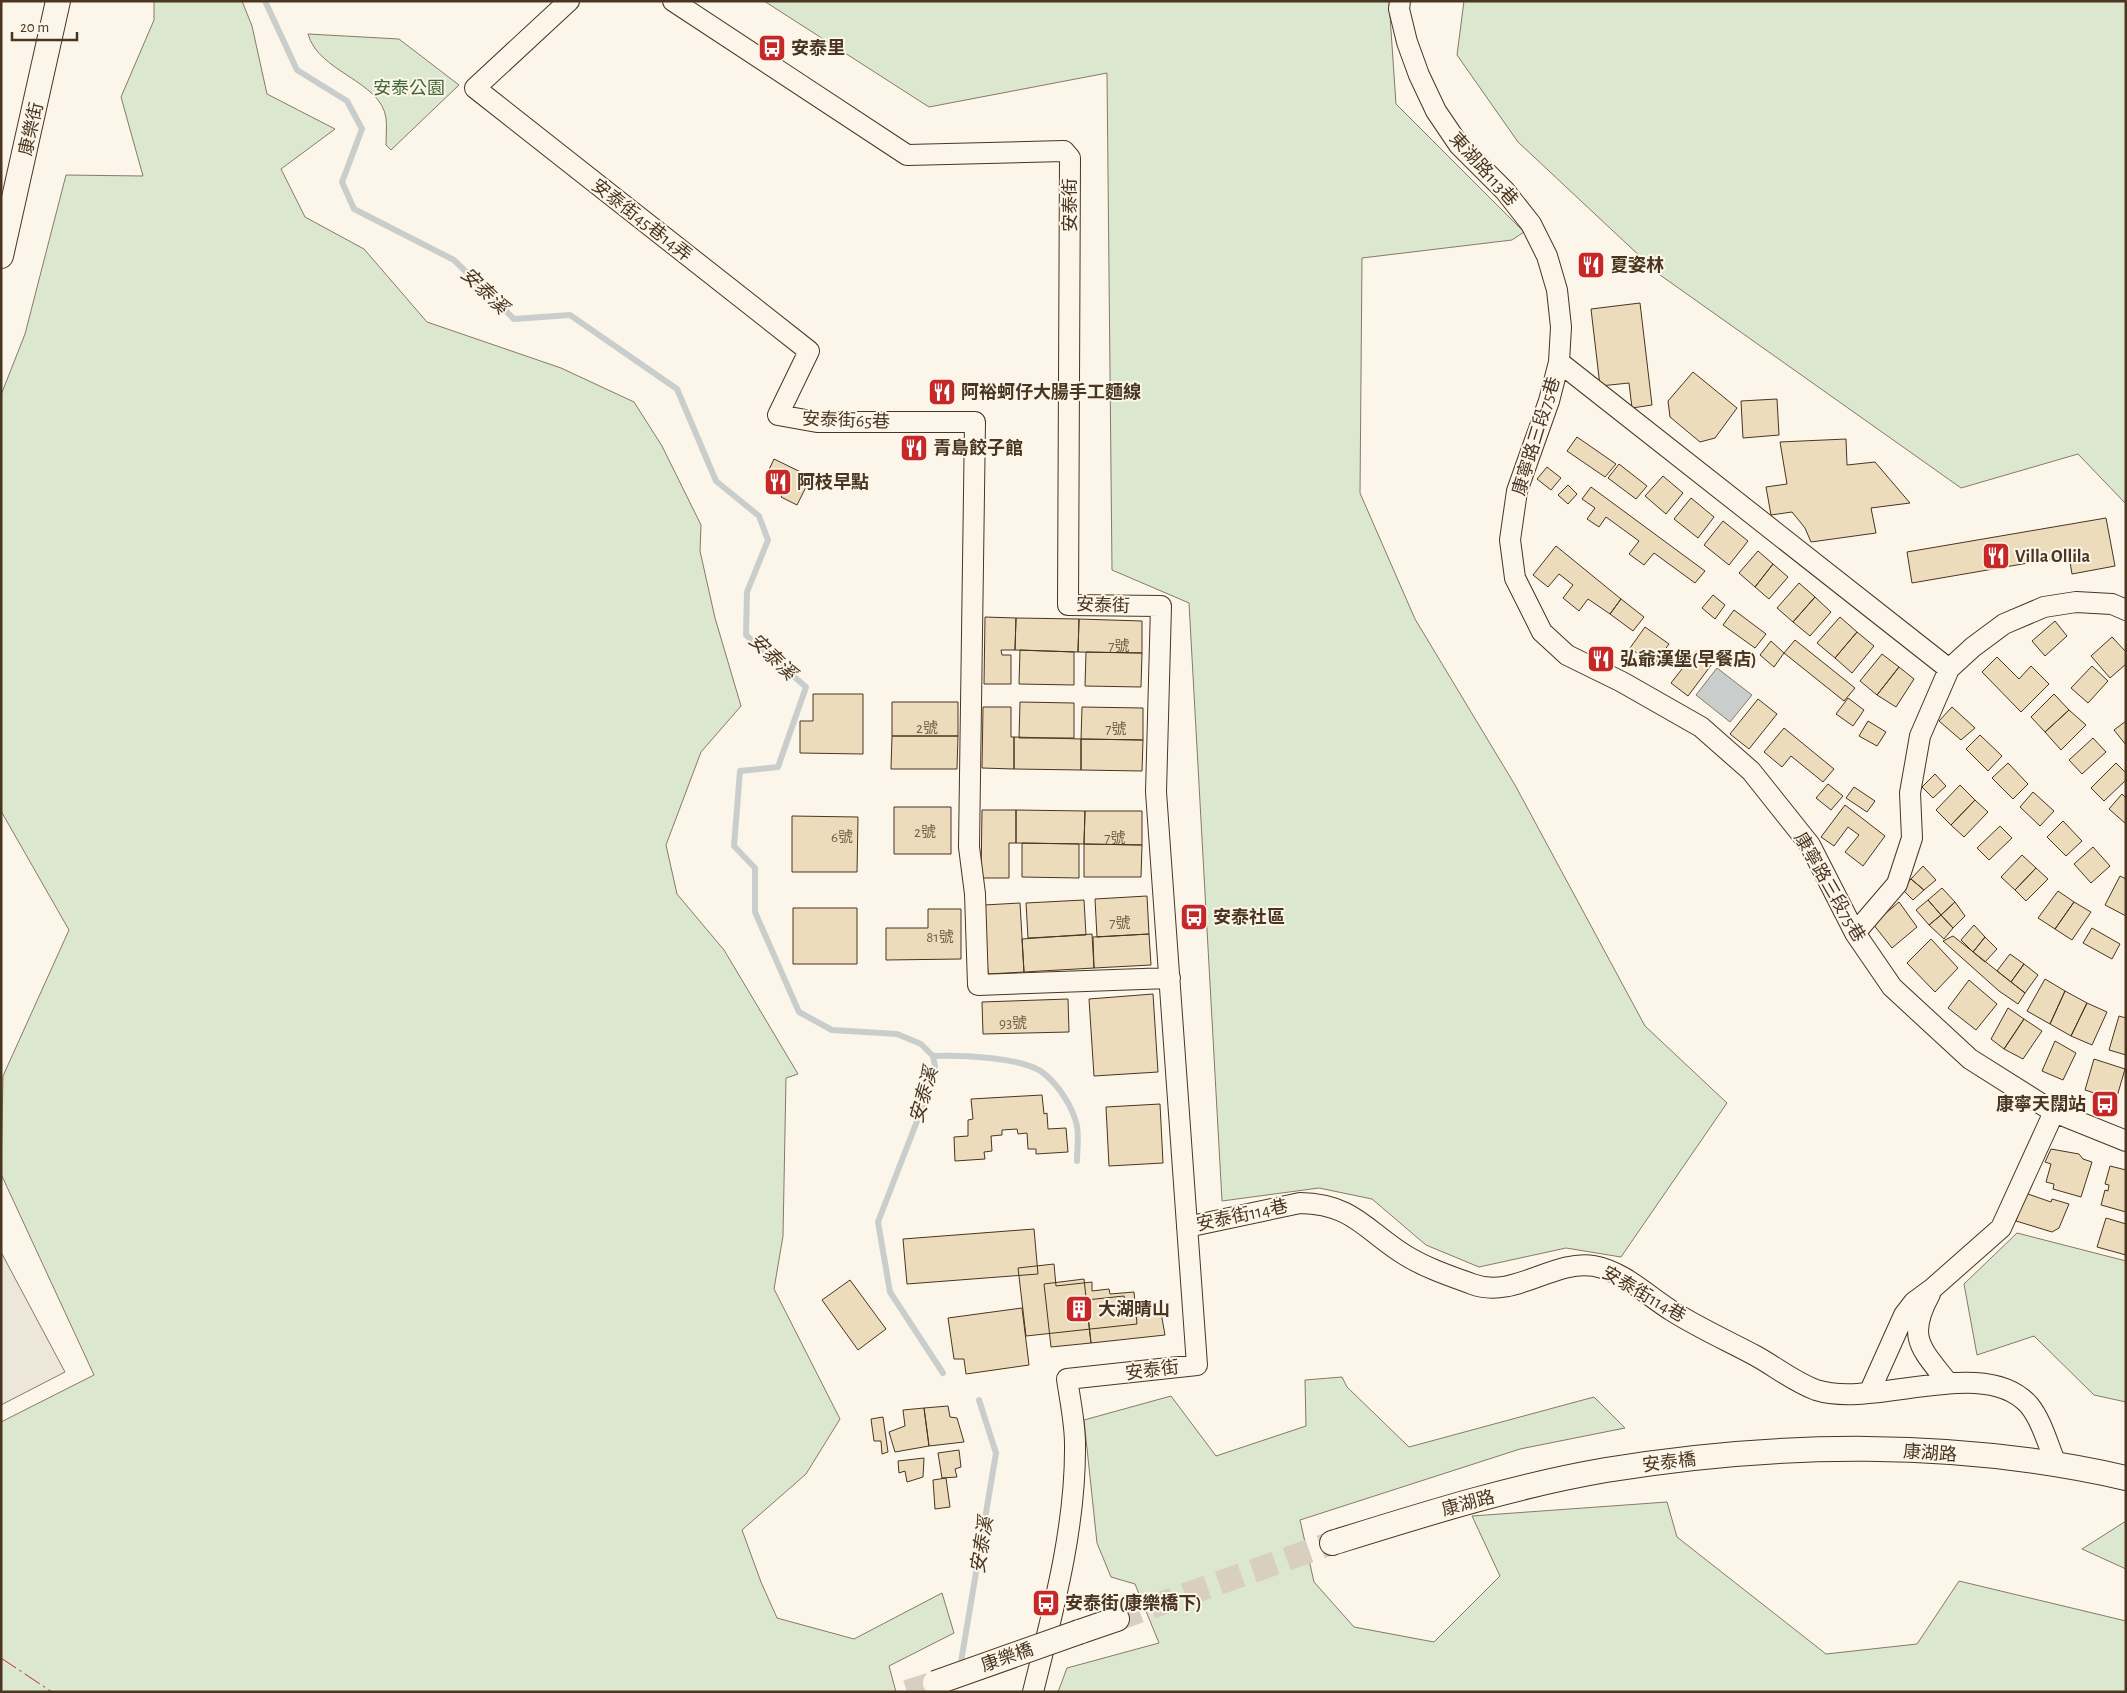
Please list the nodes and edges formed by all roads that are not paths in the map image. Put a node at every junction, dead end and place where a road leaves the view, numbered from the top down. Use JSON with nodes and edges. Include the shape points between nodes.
{"nodes":[{"id":1,"x":58,"y":1,"type":"edge"},
{"id":2,"x":569,"y":1,"type":"edge"},
{"id":3,"x":673,"y":1,"type":"edge"},
{"id":4,"x":1400,"y":1,"type":"edge"},
{"id":5,"x":1531,"y":224,"type":"joint"},
{"id":6,"x":1,"y":256,"type":"edge"},
{"id":7,"x":1559,"y":362,"type":"junction"},
{"id":8,"x":778,"y":415,"type":"joint"},
{"id":9,"x":2126,"y":610,"type":"edge"},
{"id":10,"x":1949,"y":669,"type":"junction"},
{"id":11,"x":1855,"y":933,"type":"junction"},
{"id":12,"x":1170,"y":978,"type":"junction"},
{"id":13,"x":2054,"y":1112,"type":"junction"},
{"id":14,"x":2126,"y":1141,"type":"edge"},
{"id":15,"x":1187,"y":1227,"type":"junction"},
{"id":16,"x":1933,"y":1288,"type":"junction"},
{"id":17,"x":1948,"y":1383,"type":"junction"},
{"id":18,"x":1869,"y":1393,"type":"junction"},
{"id":19,"x":1733,"y":1454,"type":"joint"},
{"id":20,"x":2056,"y":1464,"type":"junction"},
{"id":21,"x":1605,"y":1470,"type":"joint"},
{"id":22,"x":2126,"y":1478,"type":"edge"},
{"id":23,"x":1332,"y":1543,"type":"tunnel mouth"},
{"id":24,"x":1117,"y":1619,"type":"tunnel mouth"},
{"id":25,"x":935,"y":1683,"type":"tunnel mouth"},
{"id":26,"x":1033,"y":1692,"type":"edge"}],
"edges":[{"from":1,"to":6,"type":"street","name":"康樂街"},
{"from":2,"to":8,"type":"street","name":"安泰街45巷14弄","via":[[475,88],[809,351]]},
{"from":3,"to":12,"type":"street","name":"安泰街","via":[[906,155],[1064,151],[1070,158],[1068,606],[1160,606],[1156,792]]},
{"from":4,"to":5,"type":"street","name":"東湖路113巷","via":[[1399,10],[1407,42],[1436,111],[1459,146],[1504,191]]},
{"from":5,"to":7,"type":"street","name":"康寧路三段75巷","via":[[1557,290],[1561,327]]},
{"from":7,"to":10,"type":"street"},
{"from":7,"to":11,"type":"street","name":"康寧路三段75巷","via":[[1549,401],[1517,491],[1510,540],[1514,578],[1542,632],[1567,655],[1701,727],[1751,771],[1810,845]]},
{"from":8,"to":12,"type":"street","name":"安泰街65巷","via":[[817,422],[975,422],[969,847],[975,894],[978,985]]},
{"from":9,"to":10,"type":"street","via":[[2112,604],[2076,602],[2044,607],[2004,624]]},
{"from":10,"to":11,"type":"street","via":[[1920,736],[1910,794],[1912,838],[1897,884]]},
{"from":11,"to":13,"type":"street","name":"康寧路三段75巷","via":[[1892,987],[1970,1059]]},
{"from":12,"to":15,"type":"street","name":"安泰街"},
{"from":13,"to":14,"type":"street","name":"康寧路三段75巷"},
{"from":13,"to":16,"type":"street","via":[[2001,1228]]},
{"from":15,"to":18,"type":"street","name":"安泰街114巷","via":[[1314,1204],[1346,1213],[1370,1227],[1403,1254],[1476,1286],[1516,1284],[1566,1268],[1594,1266],[1610,1271],[1672,1311],[1796,1381],[1835,1394]]},
{"from":15,"to":26,"type":"street","name":"安泰街","via":[[1197,1365],[1068,1379],[1075,1442],[1074,1475],[1060,1586]]},
{"from":16,"to":17,"type":"street","via":[[1920,1315],[1916,1333],[1927,1356]]},
{"from":16,"to":18,"type":"street","via":[[1914,1302],[1904,1315]]},
{"from":17,"to":18,"type":"street","name":"安泰街114巷"},
{"from":17,"to":20,"type":"street","name":"安泰街114巷","via":[[2004,1388],[2018,1396],[2030,1406],[2038,1420]]},
{"from":19,"to":20,"type":"street","name":"康湖路","via":[[1846,1449],[1912,1451]]},
{"from":19,"to":21,"type":"street","name":"安泰橋"},
{"from":20,"to":22,"type":"street","name":"康湖路"},
{"from":21,"to":23,"type":"street","name":"康湖路","via":[[1456,1506]]},
{"from":24,"to":25,"type":"street","name":"康樂橋","bridge":true}]}
